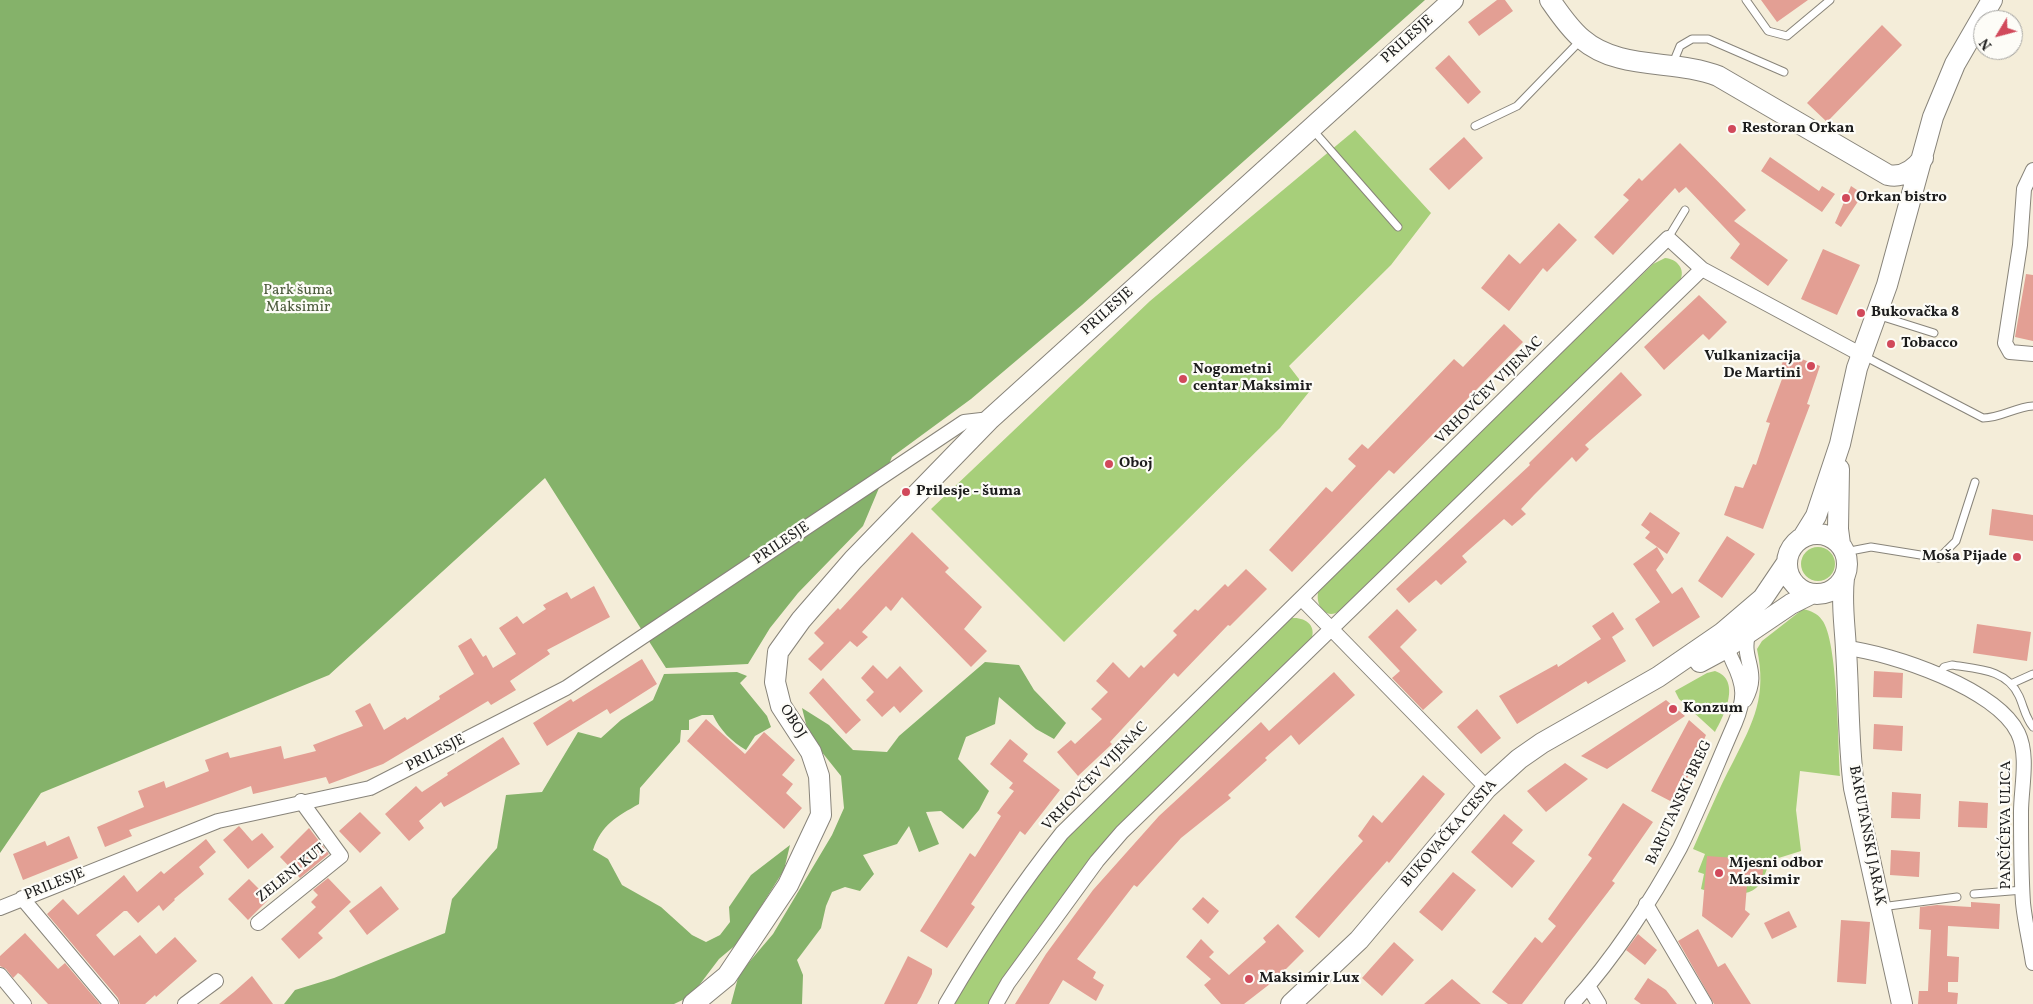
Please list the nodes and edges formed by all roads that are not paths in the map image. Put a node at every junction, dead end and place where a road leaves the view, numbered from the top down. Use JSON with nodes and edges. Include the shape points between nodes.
{"nodes":[{"id":1,"x":1453,"y":0,"type":"edge"},
{"id":2,"x":1550,"y":0,"type":"edge"},
{"id":3,"x":1746,"y":0,"type":"edge"},
{"id":4,"x":1830,"y":0,"type":"edge"},
{"id":5,"x":1992,"y":0,"type":"edge"},
{"id":6,"x":1582,"y":39,"type":"junction"},
{"id":7,"x":1672,"y":66,"type":"junction"},
{"id":8,"x":1784,"y":72,"type":"dead end"},
{"id":9,"x":1476,"y":126,"type":"dead end"},
{"id":10,"x":1312,"y":129,"type":"junction"},
{"id":11,"x":1922,"y":158,"type":"junction"},
{"id":12,"x":2033,"y":170,"type":"edge"},
{"id":13,"x":1888,"y":175,"type":"junction"},
{"id":14,"x":1685,"y":210,"type":"dead end"},
{"id":15,"x":1398,"y":227,"type":"dead end"},
{"id":16,"x":1901,"y":235,"type":"junction"},
{"id":17,"x":1668,"y":238,"type":"junction"},
{"id":18,"x":1702,"y":269,"type":"junction"},
{"id":19,"x":1877,"y":315,"type":"junction"},
{"id":20,"x":1934,"y":332,"type":"dead end"},
{"id":21,"x":2033,"y":354,"type":"edge"},
{"id":22,"x":1862,"y":355,"type":"junction"},
{"id":23,"x":2033,"y":406,"type":"edge"},
{"id":24,"x":990,"y":419,"type":"junction"},
{"id":25,"x":1840,"y":444,"type":"junction"},
{"id":26,"x":1975,"y":482,"type":"dead end"},
{"id":27,"x":1803,"y":537,"type":"junction"},
{"id":28,"x":1843,"y":548,"type":"junction"},
{"id":29,"x":1786,"y":564,"type":"junction"},
{"id":30,"x":1844,"y":578,"type":"junction"},
{"id":31,"x":1813,"y":594,"type":"junction"},
{"id":32,"x":1302,"y":599,"type":"junction"},
{"id":33,"x":1333,"y":629,"type":"junction"},
{"id":34,"x":1740,"y":630,"type":"junction"},
{"id":35,"x":1845,"y":642,"type":"junction"},
{"id":36,"x":1726,"y":648,"type":"junction"},
{"id":37,"x":1939,"y":674,"type":"junction"},
{"id":38,"x":2033,"y":674,"type":"edge"},
{"id":39,"x":1658,"y":677,"type":"junction"},
{"id":40,"x":2012,"y":683,"type":"junction"},
{"id":41,"x":1743,"y":703,"type":"junction"},
{"id":42,"x":2033,"y":727,"type":"edge"},
{"id":43,"x":1487,"y":788,"type":"junction"},
{"id":44,"x":301,"y":801,"type":"junction"},
{"id":45,"x":2023,"y":890,"type":"junction"},
{"id":46,"x":1974,"y":894,"type":"dead end"},
{"id":47,"x":1957,"y":897,"type":"dead end"},
{"id":48,"x":22,"y":898,"type":"junction"},
{"id":49,"x":1646,"y":904,"type":"junction"},
{"id":50,"x":1880,"y":907,"type":"junction"},
{"id":51,"x":0,"y":908,"type":"edge"},
{"id":52,"x":258,"y":923,"type":"dead end"},
{"id":53,"x":2033,"y":963,"type":"edge"},
{"id":54,"x":0,"y":975,"type":"edge"},
{"id":55,"x":216,"y":981,"type":"dead end"},
{"id":56,"x":1588,"y":986,"type":"junction"},
{"id":57,"x":24,"y":1004,"type":"edge"},
{"id":58,"x":111,"y":1004,"type":"edge"},
{"id":59,"x":185,"y":1004,"type":"edge"},
{"id":60,"x":693,"y":1004,"type":"edge"},
{"id":61,"x":946,"y":1004,"type":"edge"},
{"id":62,"x":996,"y":1004,"type":"edge"},
{"id":63,"x":1291,"y":1004,"type":"edge"},
{"id":64,"x":1572,"y":1004,"type":"edge"},
{"id":65,"x":1599,"y":1004,"type":"edge"},
{"id":66,"x":1705,"y":1004,"type":"edge"},
{"id":67,"x":1902,"y":1004,"type":"edge"}],
"edges":[{"from":1,"to":10,"type":"main road","name":"PRILESJE"},
{"from":2,"to":6,"type":"main road"},
{"from":3,"to":4,"type":"lane","via":[[1768,31],[1787,36]]},
{"from":5,"to":11,"type":"main road","via":[[1945,85]]},
{"from":6,"to":7,"type":"main road","via":[[1623,59]]},
{"from":6,"to":9,"type":"lane","via":[[1517,106]]},
{"from":7,"to":8,"type":"lane","via":[[1680,46],[1692,39],[1708,39]]},
{"from":7,"to":13,"type":"main road","via":[[1708,72],[1732,83]]},
{"from":10,"to":15,"type":"lane"},
{"from":10,"to":24,"type":"main road","name":"PRILESJE"},
{"from":11,"to":13,"type":"main road","via":[[1907,173],[1895,177]]},
{"from":11,"to":16,"type":"main road"},
{"from":12,"to":21,"type":"street","via":[[2024,190],[2020,245],[2005,343],[2010,352]]},
{"from":13,"to":16,"type":"main road","via":[[1900,202]]},
{"from":14,"to":17,"type":"lane"},
{"from":16,"to":19,"type":"main road"},
{"from":17,"to":18,"type":"street"},
{"from":17,"to":32,"type":"street","name":"VRHOVČEV VIJENAC"},
{"from":18,"to":22,"type":"street"},
{"from":18,"to":33,"type":"street"},
{"from":19,"to":20,"type":"lane"},
{"from":19,"to":22,"type":"main road"},
{"from":22,"to":23,"type":"lane","via":[[1982,418],[1995,418],[2021,407]]},
{"from":22,"to":25,"type":"main road"},
{"from":24,"to":44,"type":"street","name":"PRILESJE","via":[[964,422],[566,688],[370,788]]},
{"from":24,"to":60,"type":"main road","name":"OBOJ","via":[[831,584],[778,652],[776,694],[811,752],[819,776],[820,815],[788,885],[755,935],[727,976]]},
{"from":25,"to":27,"type":"main road","via":[[1816,516]]},
{"from":25,"to":28,"type":"main road","via":[[1838,529]]},
{"from":26,"to":28,"type":"lane","via":[[1956,541],[1939,558],[1872,547]]},
{"from":27,"to":28,"type":"main road","via":[[1823,534]]},
{"from":27,"to":29,"type":"main road","via":[[1791,548]]},
{"from":28,"to":30,"type":"main road","via":[[1848,560]]},
{"from":29,"to":31,"type":"main road","via":[[1791,580],[1803,592]]},
{"from":29,"to":34,"type":"main road","name":"BUKOVAČKA CESTA"},
{"from":30,"to":31,"type":"main road","via":[[1830,592]]},
{"from":30,"to":35,"type":"main road","name":"BARUTANSKI JARAK"},
{"from":31,"to":34,"type":"main road","name":"BUKOVAČKA CESTA"},
{"from":31,"to":35,"type":"main road","name":"BARUTANSKI JARAK","via":[[1832,610]]},
{"from":32,"to":33,"type":"street"},
{"from":32,"to":61,"type":"street","name":"VRHOVČEV VIJENAC","via":[[1254,642],[1062,833],[1020,887]]},
{"from":33,"to":43,"type":"street"},
{"from":33,"to":62,"type":"street","via":[[1122,832],[1097,861]]},
{"from":34,"to":36,"type":"main road","name":"BUKOVAČKA CESTA"},
{"from":34,"to":39,"type":"main road","name":"BUKOVAČKA CESTA"},
{"from":34,"to":41,"type":"street","name":"BARUTANSKI BREG","via":[[1752,674],[1750,691]]},
{"from":35,"to":37,"type":"street","name":"PANČIĆEVA ULICA"},
{"from":35,"to":50,"type":"main road","name":"BARUTANSKI JARAK","via":[[1851,768]]},
{"from":36,"to":39,"type":"main road","name":"BUKOVAČKA CESTA","via":[[1696,664]]},
{"from":36,"to":41,"type":"street","via":[[1740,680]]},
{"from":37,"to":40,"type":"lane","via":[[1944,667],[1952,665],[2003,676]]},
{"from":37,"to":45,"type":"street","name":"PANČIĆEVA ULICA","via":[[1990,703],[2010,719],[2019,734],[2024,760],[2021,811]]},
{"from":38,"to":40,"type":"lane"},
{"from":39,"to":43,"type":"main road","name":"BUKOVAČKA CESTA","via":[[1542,743]]},
{"from":40,"to":42,"type":"lane","via":[[2020,697],[2024,715]]},
{"from":41,"to":49,"type":"street","name":"BARUTANSKI BREG","via":[[1680,846]]},
{"from":43,"to":63,"type":"main road","name":"BUKOVAČKA CESTA","via":[[1359,940]]},
{"from":44,"to":48,"type":"street","name":"PRILESJE","via":[[218,821]]},
{"from":44,"to":52,"type":"street","name":"ZELENI KUT","via":[[341,856]]},
{"from":45,"to":46,"type":"lane"},
{"from":45,"to":53,"type":"street","name":"PANČIĆEVA ULICA"},
{"from":47,"to":50,"type":"lane"},
{"from":48,"to":51,"type":"street","name":"PRILESJE"},
{"from":48,"to":58,"type":"street"},
{"from":49,"to":56,"type":"street","name":"BARUTANSKI BREG"},
{"from":49,"to":66,"type":"street"},
{"from":50,"to":67,"type":"main road","name":"BARUTANSKI JARAK"},
{"from":54,"to":57,"type":"street"},
{"from":55,"to":59,"type":"street"},
{"from":56,"to":64,"type":"street","name":"BARUTANSKI BREG"},
{"from":56,"to":65,"type":"street"}]}
